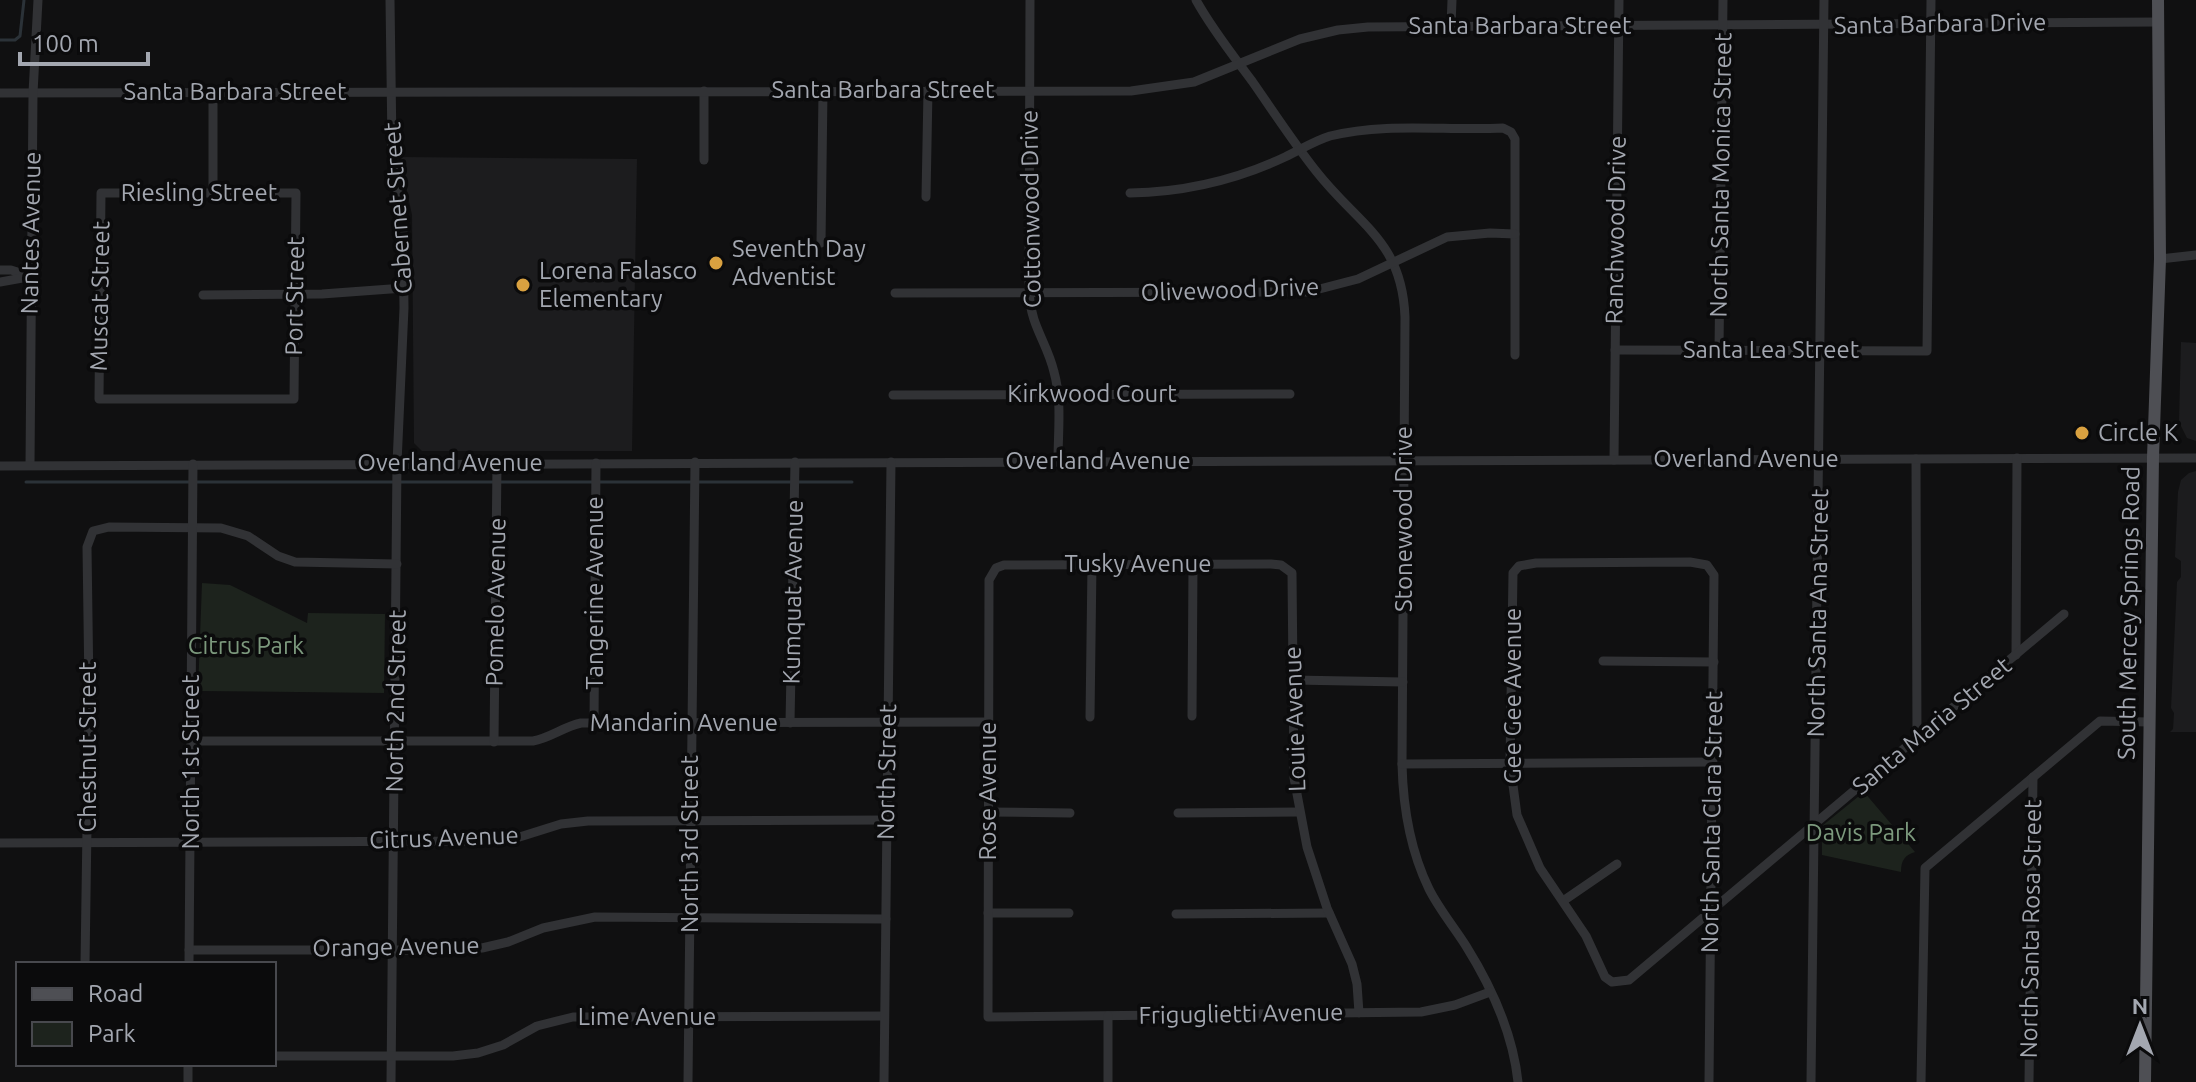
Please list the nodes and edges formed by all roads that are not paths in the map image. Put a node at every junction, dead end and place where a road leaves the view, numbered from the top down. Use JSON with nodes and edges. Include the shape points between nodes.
{"nodes":[{"id":1,"x":38,"y":0,"type":"edge"},
{"id":2,"x":390,"y":0,"type":"edge"},
{"id":3,"x":1030,"y":0,"type":"edge"},
{"id":4,"x":1196,"y":0,"type":"edge"},
{"id":5,"x":1452,"y":0,"type":"edge"},
{"id":6,"x":1619,"y":0,"type":"edge"},
{"id":7,"x":1723,"y":0,"type":"edge"},
{"id":8,"x":1824,"y":0,"type":"edge"},
{"id":9,"x":1931,"y":0,"type":"edge"},
{"id":10,"x":2158,"y":0,"type":"edge"},
{"id":11,"x":2158,"y":22,"type":"junction"},
{"id":12,"x":1824,"y":25,"type":"junction"},
{"id":13,"x":1931,"y":25,"type":"junction"},
{"id":14,"x":1451,"y":26,"type":"junction"},
{"id":15,"x":1619,"y":26,"type":"junction"},
{"id":16,"x":1723,"y":26,"type":"junction"},
{"id":17,"x":1239,"y":64,"type":"junction"},
{"id":18,"x":928,"y":90,"type":"junction"},
{"id":19,"x":1029,"y":90,"type":"junction"},
{"id":20,"x":704,"y":91,"type":"junction"},
{"id":21,"x":823,"y":91,"type":"junction"},
{"id":22,"x":213,"y":92,"type":"junction"},
{"id":23,"x":390,"y":92,"type":"junction"},
{"id":24,"x":0,"y":93,"type":"edge"},
{"id":25,"x":33,"y":93,"type":"junction"},
{"id":26,"x":1300,"y":148,"type":"junction"},
{"id":27,"x":704,"y":160,"type":"dead end"},
{"id":28,"x":101,"y":193,"type":"joint"},
{"id":29,"x":213,"y":193,"type":"junction"},
{"id":30,"x":296,"y":193,"type":"joint"},
{"id":31,"x":1130,"y":193,"type":"dead end"},
{"id":32,"x":926,"y":197,"type":"dead end"},
{"id":33,"x":1515,"y":234,"type":"junction"},
{"id":34,"x":821,"y":243,"type":"dead end"},
{"id":35,"x":2196,"y":255,"type":"edge"},
{"id":36,"x":2160,"y":259,"type":"junction"},
{"id":37,"x":1394,"y":260,"type":"junction"},
{"id":38,"x":0,"y":270,"type":"edge"},
{"id":39,"x":30,"y":276,"type":"junction"},
{"id":40,"x":0,"y":282,"type":"edge"},
{"id":41,"x":404,"y":288,"type":"junction"},
{"id":42,"x":895,"y":293,"type":"dead end"},
{"id":43,"x":1029,"y":293,"type":"junction"},
{"id":44,"x":295,"y":294,"type":"junction"},
{"id":45,"x":203,"y":295,"type":"dead end"},
{"id":46,"x":1615,"y":350,"type":"junction"},
{"id":47,"x":1719,"y":350,"type":"junction"},
{"id":48,"x":1821,"y":351,"type":"junction"},
{"id":49,"x":1515,"y":355,"type":"dead end"},
{"id":50,"x":1290,"y":394,"type":"dead end"},
{"id":51,"x":893,"y":395,"type":"dead end"},
{"id":52,"x":1058,"y":395,"type":"junction"},
{"id":53,"x":294,"y":399,"type":"joint"},
{"id":54,"x":2153,"y":457,"type":"junction"},
{"id":55,"x":2017,"y":458,"type":"junction"},
{"id":56,"x":2196,"y":458,"type":"edge"},
{"id":57,"x":1819,"y":459,"type":"junction"},
{"id":58,"x":1916,"y":459,"type":"junction"},
{"id":59,"x":1614,"y":460,"type":"junction"},
{"id":60,"x":1058,"y":461,"type":"junction"},
{"id":61,"x":1404,"y":461,"type":"junction"},
{"id":62,"x":695,"y":462,"type":"junction"},
{"id":63,"x":795,"y":462,"type":"junction"},
{"id":64,"x":891,"y":462,"type":"junction"},
{"id":65,"x":397,"y":463,"type":"junction"},
{"id":66,"x":497,"y":463,"type":"junction"},
{"id":67,"x":596,"y":463,"type":"junction"},
{"id":68,"x":193,"y":464,"type":"junction"},
{"id":69,"x":30,"y":465,"type":"junction"},
{"id":70,"x":0,"y":466,"type":"edge"},
{"id":71,"x":193,"y":527,"type":"junction"},
{"id":72,"x":397,"y":564,"type":"junction"},
{"id":73,"x":1092,"y":564,"type":"junction"},
{"id":74,"x":1193,"y":564,"type":"junction"},
{"id":75,"x":1281,"y":565,"type":"joint"},
{"id":76,"x":1707,"y":565,"type":"joint"},
{"id":77,"x":996,"y":568,"type":"joint"},
{"id":78,"x":2064,"y":614,"type":"dead end"},
{"id":79,"x":2016,"y":655,"type":"junction"},
{"id":80,"x":1603,"y":661,"type":"dead end"},
{"id":81,"x":1714,"y":662,"type":"junction"},
{"id":82,"x":1293,"y":680,"type":"junction"},
{"id":83,"x":1403,"y":682,"type":"junction"},
{"id":84,"x":1192,"y":716,"type":"dead end"},
{"id":85,"x":1090,"y":717,"type":"dead end"},
{"id":86,"x":888,"y":722,"type":"junction"},
{"id":87,"x":988,"y":722,"type":"junction"},
{"id":88,"x":2149,"y":722,"type":"junction"},
{"id":89,"x":594,"y":723,"type":"junction"},
{"id":90,"x":691,"y":723,"type":"junction"},
{"id":91,"x":790,"y":723,"type":"junction"},
{"id":92,"x":1917,"y":739,"type":"junction"},
{"id":93,"x":191,"y":741,"type":"junction"},
{"id":94,"x":395,"y":742,"type":"junction"},
{"id":95,"x":494,"y":742,"type":"junction"},
{"id":96,"x":1713,"y":762,"type":"junction"},
{"id":97,"x":1510,"y":763,"type":"junction"},
{"id":98,"x":1402,"y":764,"type":"junction"},
{"id":99,"x":2033,"y":777,"type":"junction"},
{"id":100,"x":988,"y":812,"type":"junction"},
{"id":101,"x":1299,"y":812,"type":"junction"},
{"id":102,"x":1070,"y":813,"type":"dead end"},
{"id":103,"x":1178,"y":813,"type":"dead end"},
{"id":104,"x":887,"y":820,"type":"junction"},
{"id":105,"x":690,"y":821,"type":"junction"},
{"id":106,"x":1815,"y":825,"type":"junction"},
{"id":107,"x":190,"y":841,"type":"junction"},
{"id":108,"x":394,"y":841,"type":"junction"},
{"id":109,"x":87,"y":842,"type":"junction"},
{"id":110,"x":0,"y":843,"type":"edge"},
{"id":111,"x":1617,"y":864,"type":"dead end"},
{"id":112,"x":1563,"y":901,"type":"junction"},
{"id":113,"x":1712,"y":912,"type":"junction"},
{"id":114,"x":988,"y":913,"type":"junction"},
{"id":115,"x":1069,"y":913,"type":"dead end"},
{"id":116,"x":1329,"y":913,"type":"junction"},
{"id":117,"x":1176,"y":914,"type":"dead end"},
{"id":118,"x":690,"y":918,"type":"junction"},
{"id":119,"x":886,"y":919,"type":"junction"},
{"id":120,"x":393,"y":949,"type":"junction"},
{"id":121,"x":189,"y":950,"type":"junction"},
{"id":122,"x":85,"y":962,"type":"edge"},
{"id":123,"x":189,"y":962,"type":"edge"},
{"id":124,"x":1612,"y":982,"type":"joint"},
{"id":125,"x":1490,"y":992,"type":"junction"},
{"id":126,"x":1359,"y":1013,"type":"junction"},
{"id":127,"x":884,"y":1016,"type":"junction"},
{"id":128,"x":1108,"y":1016,"type":"junction"},
{"id":129,"x":689,"y":1017,"type":"junction"},
{"id":130,"x":988,"y":1017,"type":"joint"},
{"id":131,"x":276,"y":1056,"type":"edge"},
{"id":132,"x":392,"y":1056,"type":"junction"},
{"id":133,"x":391,"y":1082,"type":"edge"},
{"id":134,"x":688,"y":1082,"type":"edge"},
{"id":135,"x":884,"y":1082,"type":"edge"},
{"id":136,"x":1108,"y":1082,"type":"edge"},
{"id":137,"x":1518,"y":1082,"type":"edge"},
{"id":138,"x":1709,"y":1082,"type":"edge"},
{"id":139,"x":1811,"y":1082,"type":"edge"},
{"id":140,"x":1921,"y":1082,"type":"edge"},
{"id":141,"x":2029,"y":1082,"type":"edge"},
{"id":142,"x":2145,"y":1082,"type":"edge"}],
"edges":[{"from":1,"to":25,"type":"street","name":"Nantes Avenue"},
{"from":2,"to":23,"type":"street","name":"Cabernet Street"},
{"from":3,"to":19,"type":"street","name":"Cottonwood Drive"},
{"from":4,"to":17,"type":"street","name":"Stonewood Drive"},
{"from":5,"to":14,"type":"street"},
{"from":6,"to":15,"type":"street","name":"Ranchwood Drive"},
{"from":7,"to":16,"type":"street","name":"North Santa Monica Street"},
{"from":8,"to":12,"type":"street","name":"North Santa Ana Street"},
{"from":9,"to":13,"type":"street"},
{"from":10,"to":11,"type":"main road","name":"South Mercey Springs Road"},
{"from":11,"to":13,"type":"street","name":"Santa Barbara Drive"},
{"from":11,"to":36,"type":"main road","name":"South Mercey Springs Road"},
{"from":12,"to":13,"type":"street","name":"Santa Barbara Drive"},
{"from":12,"to":16,"type":"street","name":"Santa Barbara Drive"},
{"from":12,"to":48,"type":"street","name":"North Santa Ana Street"},
{"from":13,"to":48,"type":"street","name":"Santa Lea Street","via":[[1927,351]]},
{"from":14,"to":15,"type":"street","name":"Santa Barbara Street"},
{"from":14,"to":17,"type":"street","name":"Santa Barbara Street","via":[[1338,30]]},
{"from":15,"to":16,"type":"street","name":"Santa Barbara Street"},
{"from":15,"to":46,"type":"street","name":"Ranchwood Drive"},
{"from":16,"to":47,"type":"street","name":"North Santa Monica Street"},
{"from":17,"to":19,"type":"street","name":"Santa Barbara Street","via":[[1210,78],[1161,89]]},
{"from":17,"to":26,"type":"street","name":"Stonewood Drive"},
{"from":18,"to":19,"type":"street","name":"Santa Barbara Street"},
{"from":18,"to":21,"type":"street","name":"Santa Barbara Street"},
{"from":18,"to":32,"type":"street"},
{"from":19,"to":43,"type":"street","name":"Cottonwood Drive"},
{"from":20,"to":21,"type":"street","name":"Santa Barbara Street"},
{"from":20,"to":23,"type":"street","name":"Santa Barbara Street"},
{"from":20,"to":27,"type":"street"},
{"from":21,"to":34,"type":"street"},
{"from":22,"to":23,"type":"street","name":"Santa Barbara Street"},
{"from":22,"to":25,"type":"street","name":"Santa Barbara Street"},
{"from":22,"to":29,"type":"street"},
{"from":23,"to":41,"type":"street","name":"Cabernet Street"},
{"from":24,"to":25,"type":"street","name":"Santa Barbara Street"},
{"from":25,"to":39,"type":"street","name":"Nantes Avenue"},
{"from":26,"to":31,"type":"street","via":[[1219,181]]},
{"from":26,"to":33,"type":"street","via":[[1375,129],[1503,128],[1515,139]]},
{"from":26,"to":37,"type":"street","name":"Stonewood Drive"},
{"from":28,"to":29,"type":"street","name":"Riesling Street"},
{"from":28,"to":53,"type":"street","name":"Muscat Street","via":[[99,399]]},
{"from":29,"to":30,"type":"street","name":"Riesling Street"},
{"from":30,"to":44,"type":"street","name":"Port Street"},
{"from":33,"to":37,"type":"street","name":"Olivewood Drive","via":[[1447,237]]},
{"from":33,"to":49,"type":"street"},
{"from":35,"to":36,"type":"street"},
{"from":36,"to":54,"type":"main road","name":"South Mercey Springs Road"},
{"from":37,"to":43,"type":"street","name":"Olivewood Drive","via":[[1350,282],[1308,292]]},
{"from":37,"to":61,"type":"street","name":"Stonewood Drive","via":[[1405,305]]},
{"from":38,"to":39,"type":"street"},
{"from":39,"to":40,"type":"street"},
{"from":39,"to":69,"type":"street","name":"Nantes Avenue"},
{"from":41,"to":44,"type":"street"},
{"from":41,"to":65,"type":"street","name":"Cabernet Street"},
{"from":42,"to":43,"type":"street","name":"Olivewood Drive"},
{"from":43,"to":52,"type":"street","name":"Cottonwood Drive"},
{"from":44,"to":45,"type":"street"},
{"from":44,"to":53,"type":"street","name":"Port Street"},
{"from":46,"to":47,"type":"street","name":"Santa Lea Street"},
{"from":46,"to":59,"type":"street","name":"Ranchwood Drive"},
{"from":47,"to":48,"type":"street","name":"Santa Lea Street"},
{"from":48,"to":57,"type":"street","name":"North Santa Ana Street"},
{"from":50,"to":52,"type":"street","name":"Kirkwood Court"},
{"from":51,"to":52,"type":"street","name":"Kirkwood Court"},
{"from":52,"to":60,"type":"street","name":"Cottonwood Drive"},
{"from":54,"to":55,"type":"street","name":"Overland Avenue"},
{"from":54,"to":56,"type":"street","name":"Overland Avenue"},
{"from":54,"to":88,"type":"main road","name":"South Mercey Springs Road"},
{"from":55,"to":58,"type":"street","name":"Overland Avenue"},
{"from":55,"to":79,"type":"street"},
{"from":57,"to":58,"type":"street","name":"Overland Avenue"},
{"from":57,"to":59,"type":"street","name":"Overland Avenue"},
{"from":57,"to":106,"type":"street","name":"North Santa Ana Street"},
{"from":58,"to":92,"type":"street"},
{"from":59,"to":61,"type":"street","name":"Overland Avenue"},
{"from":60,"to":61,"type":"street","name":"Overland Avenue"},
{"from":60,"to":64,"type":"street","name":"Overland Avenue"},
{"from":61,"to":83,"type":"street","name":"Stonewood Drive"},
{"from":62,"to":63,"type":"street","name":"Overland Avenue"},
{"from":62,"to":67,"type":"street","name":"Overland Avenue"},
{"from":62,"to":90,"type":"street","name":"North 3rd Street"},
{"from":63,"to":64,"type":"street","name":"Overland Avenue"},
{"from":63,"to":91,"type":"street","name":"Kumquat Avenue"},
{"from":64,"to":86,"type":"street","name":"North Street"},
{"from":65,"to":66,"type":"street","name":"Overland Avenue"},
{"from":65,"to":68,"type":"street","name":"Overland Avenue"},
{"from":65,"to":72,"type":"street","name":"North 2nd Street"},
{"from":66,"to":67,"type":"street","name":"Overland Avenue"},
{"from":66,"to":95,"type":"street","name":"Pomelo Avenue"},
{"from":67,"to":89,"type":"street","name":"Tangerine Avenue"},
{"from":68,"to":69,"type":"street","name":"Overland Avenue"},
{"from":68,"to":71,"type":"street","name":"North 1st Street"},
{"from":69,"to":70,"type":"street","name":"Overland Avenue"},
{"from":71,"to":72,"type":"street","via":[[239,533],[295,562]]},
{"from":71,"to":93,"type":"street","name":"North 1st Street"},
{"from":71,"to":109,"type":"street","name":"Chestnut Street","via":[[109,527],[93,531],[87,547]]},
{"from":72,"to":94,"type":"street","name":"North 2nd Street"},
{"from":73,"to":74,"type":"street","name":"Tusky Avenue"},
{"from":73,"to":77,"type":"street","name":"Tusky Avenue"},
{"from":73,"to":85,"type":"street"},
{"from":74,"to":75,"type":"street","name":"Tusky Avenue"},
{"from":74,"to":84,"type":"street"},
{"from":75,"to":82,"type":"street","name":"Louie Avenue","via":[[1292,573]]},
{"from":76,"to":81,"type":"street","name":"North Santa Clara Street","via":[[1715,583]]},
{"from":76,"to":97,"type":"street","name":"Gee Gee Avenue","via":[[1519,566],[1513,573]]},
{"from":77,"to":87,"type":"street","name":"Rose Avenue","via":[[989,580]]},
{"from":78,"to":79,"type":"street","name":"Santa Maria Street"},
{"from":79,"to":92,"type":"street","name":"Santa Maria Street"},
{"from":80,"to":81,"type":"street"},
{"from":81,"to":96,"type":"street","name":"North Santa Clara Street"},
{"from":82,"to":83,"type":"street"},
{"from":82,"to":101,"type":"street","name":"Louie Avenue"},
{"from":83,"to":98,"type":"street","name":"Stonewood Drive"},
{"from":86,"to":87,"type":"street","name":"Mandarin Avenue"},
{"from":86,"to":91,"type":"street","name":"Mandarin Avenue"},
{"from":86,"to":104,"type":"street","name":"North Street"},
{"from":87,"to":100,"type":"street","name":"Rose Avenue"},
{"from":88,"to":99,"type":"street","via":[[2100,721]]},
{"from":88,"to":142,"type":"main road","name":"South Mercey Springs Road"},
{"from":89,"to":90,"type":"street","name":"Mandarin Avenue"},
{"from":89,"to":95,"type":"street","name":"Mandarin Avenue","via":[[561,727],[544,739]]},
{"from":90,"to":91,"type":"street","name":"Mandarin Avenue"},
{"from":90,"to":105,"type":"street","name":"North 3rd Street"},
{"from":92,"to":106,"type":"street","name":"Santa Maria Street"},
{"from":93,"to":94,"type":"street","name":"Mandarin Avenue"},
{"from":93,"to":107,"type":"street","name":"North 1st Street"},
{"from":94,"to":95,"type":"street","name":"Mandarin Avenue"},
{"from":94,"to":108,"type":"street","name":"North 2nd Street"},
{"from":96,"to":97,"type":"street"},
{"from":96,"to":113,"type":"street","name":"North Santa Clara Street"},
{"from":97,"to":98,"type":"street"},
{"from":97,"to":112,"type":"street","name":"Gee Gee Avenue","via":[[1527,843]]},
{"from":98,"to":125,"type":"street","name":"Stonewood Drive","via":[[1406,815],[1418,863]]},
{"from":99,"to":140,"type":"street","via":[[1925,868]]},
{"from":99,"to":141,"type":"street","name":"North Santa Rosa Street"},
{"from":100,"to":102,"type":"street"},
{"from":100,"to":114,"type":"street","name":"Rose Avenue"},
{"from":101,"to":103,"type":"street"},
{"from":101,"to":116,"type":"street","name":"Louie Avenue"},
{"from":104,"to":105,"type":"street","name":"Citrus Avenue"},
{"from":104,"to":119,"type":"street","name":"North Street"},
{"from":105,"to":108,"type":"street","name":"Citrus Avenue","via":[[570,822],[510,840]]},
{"from":105,"to":118,"type":"street","name":"North 3rd Street"},
{"from":106,"to":113,"type":"street","name":"Santa Maria Street"},
{"from":106,"to":139,"type":"street","name":"North Santa Ana Street"},
{"from":107,"to":108,"type":"street","name":"Citrus Avenue"},
{"from":107,"to":109,"type":"street","name":"Citrus Avenue"},
{"from":107,"to":121,"type":"street","name":"North 1st Street"},
{"from":108,"to":120,"type":"street","name":"North 2nd Street"},
{"from":109,"to":110,"type":"street","name":"Citrus Avenue"},
{"from":109,"to":122,"type":"street","name":"Chestnut Street"},
{"from":111,"to":112,"type":"street"},
{"from":112,"to":124,"type":"street","name":"Gee Gee Avenue"},
{"from":113,"to":124,"type":"street","name":"Santa Maria Street","via":[[1629,980]]},
{"from":113,"to":138,"type":"street","name":"North Santa Clara Street"},
{"from":114,"to":115,"type":"street"},
{"from":114,"to":130,"type":"street","name":"Rose Avenue"},
{"from":116,"to":117,"type":"street"},
{"from":116,"to":126,"type":"street","name":"Louie Avenue","via":[[1352,964]]},
{"from":118,"to":119,"type":"street","name":"Orange Avenue"},
{"from":118,"to":120,"type":"street","name":"Orange Avenue","via":[[595,917],[482,948]]},
{"from":118,"to":129,"type":"street","name":"North 3rd Street"},
{"from":119,"to":127,"type":"street","name":"North Street"},
{"from":120,"to":121,"type":"street","name":"Orange Avenue"},
{"from":120,"to":132,"type":"street","name":"North 2nd Street"},
{"from":121,"to":123,"type":"street","name":"North 1st Street"},
{"from":125,"to":126,"type":"street","name":"Friguglietti Avenue","via":[[1429,1011]]},
{"from":125,"to":137,"type":"street","name":"Stonewood Drive","via":[[1510,1042]]},
{"from":126,"to":128,"type":"street","name":"Friguglietti Avenue"},
{"from":127,"to":129,"type":"street","name":"Lime Avenue"},
{"from":127,"to":135,"type":"street","name":"North Street"},
{"from":128,"to":130,"type":"street","name":"Friguglietti Avenue"},
{"from":128,"to":136,"type":"street"},
{"from":129,"to":132,"type":"street","name":"Lime Avenue","via":[[573,1017],[537,1026],[478,1053]]},
{"from":129,"to":134,"type":"street","name":"North 3rd Street"},
{"from":131,"to":132,"type":"street","name":"Lime Avenue"},
{"from":132,"to":133,"type":"street","name":"North 2nd Street"}]}
